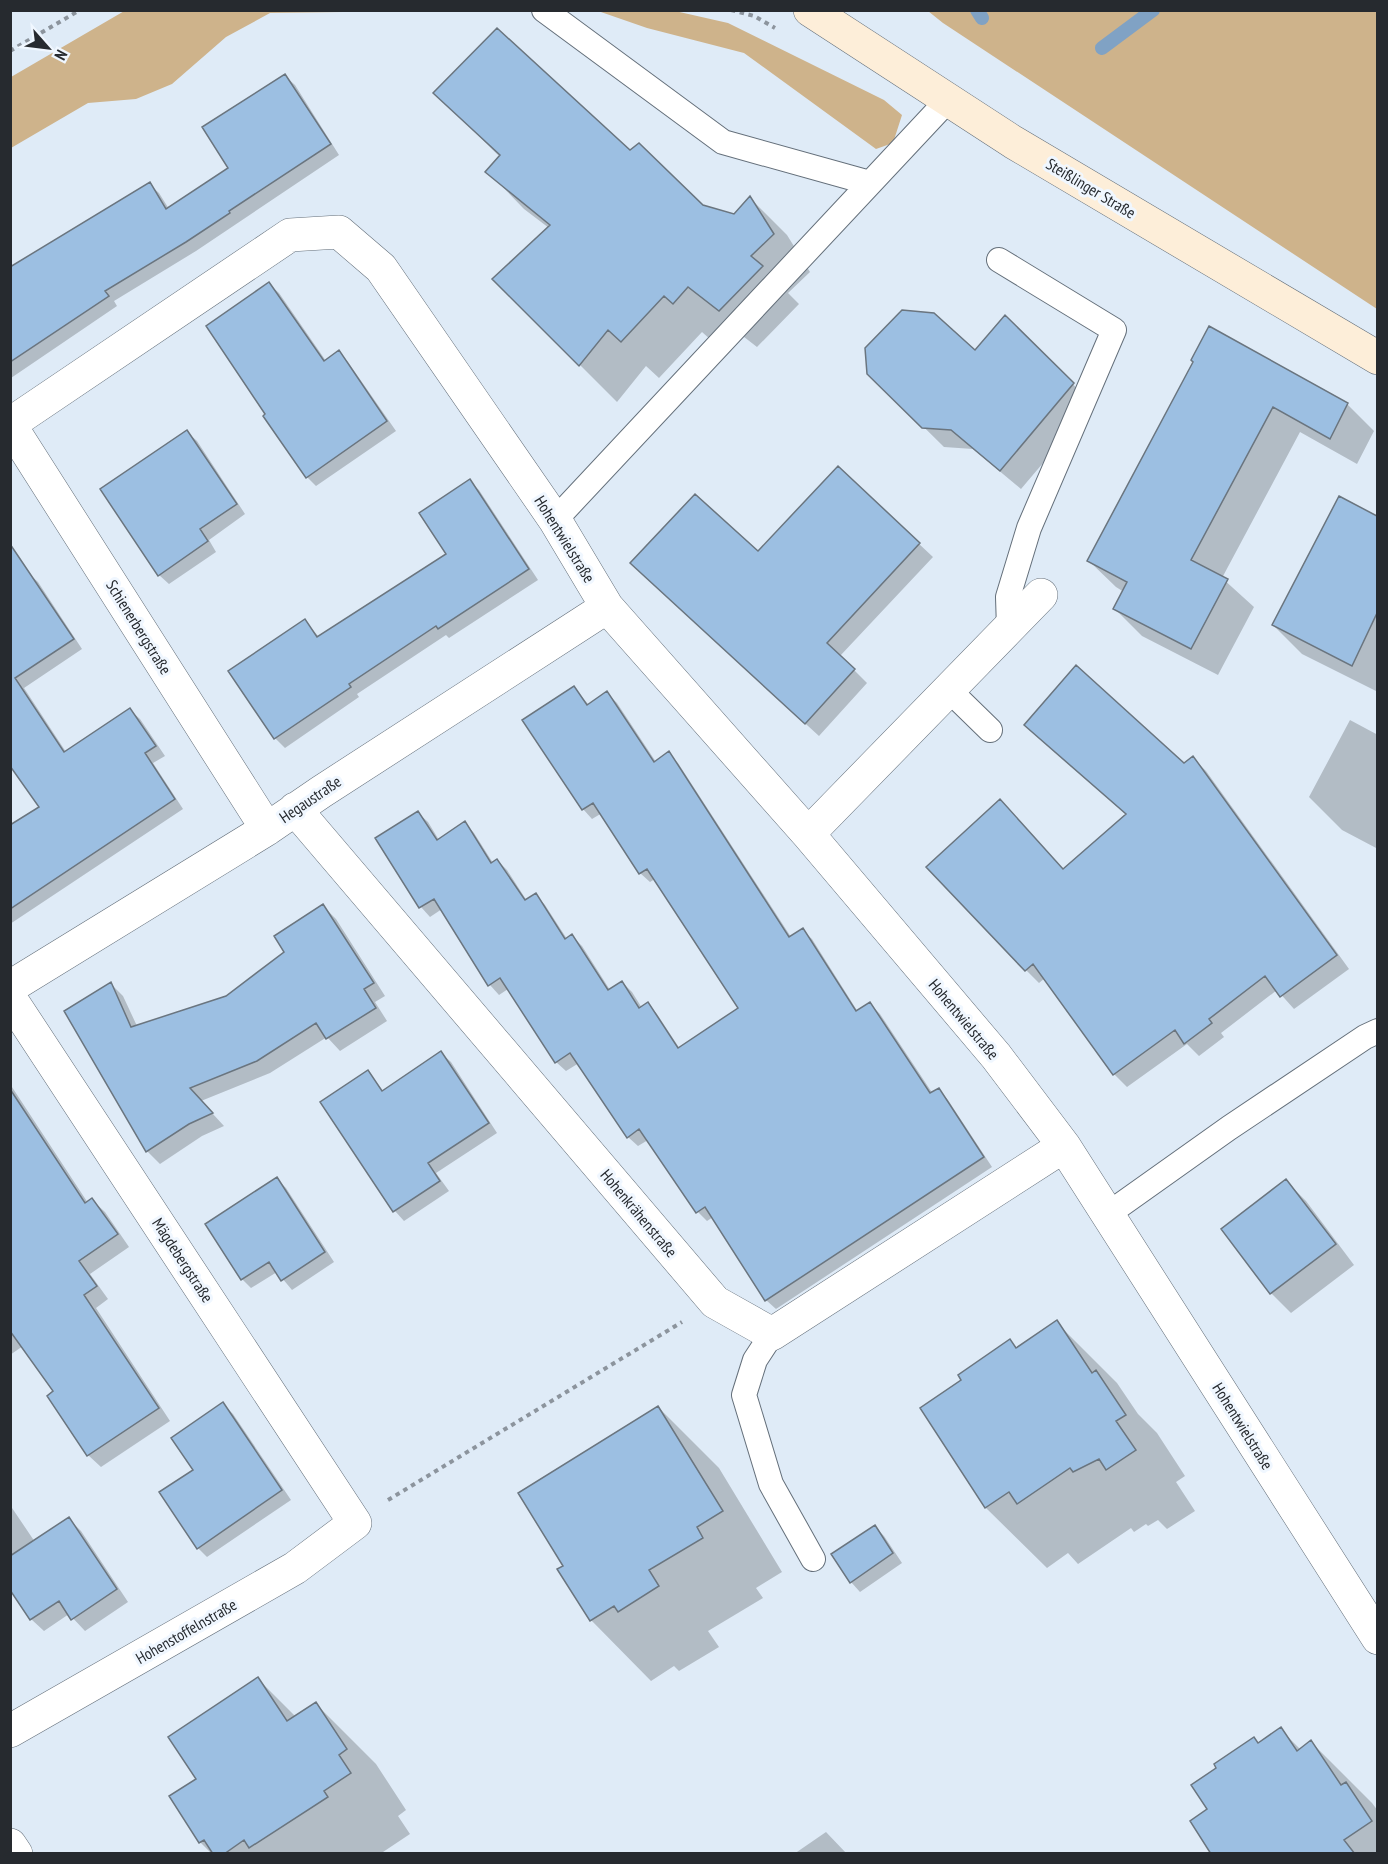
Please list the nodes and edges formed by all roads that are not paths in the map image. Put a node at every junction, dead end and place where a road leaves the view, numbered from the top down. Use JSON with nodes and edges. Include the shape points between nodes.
{"nodes":[{"id":1,"x":544,"y":10,"type":"edge"},
{"id":2,"x":810,"y":10,"type":"edge"},
{"id":3,"x":948,"y":100,"type":"junction"},
{"id":4,"x":870,"y":183,"type":"junction"},
{"id":5,"x":339,"y":232,"type":"joint"},
{"id":6,"x":999,"y":260,"type":"dead end"},
{"id":7,"x":1377,"y":358,"type":"edge"},
{"id":8,"x":10,"y":425,"type":"edge"},
{"id":9,"x":555,"y":520,"type":"junction"},
{"id":10,"x":1041,"y":595,"type":"dead end"},
{"id":11,"x":607,"y":607,"type":"junction"},
{"id":12,"x":1009,"y":628,"type":"junction"},
{"id":13,"x":949,"y":690,"type":"junction"},
{"id":14,"x":990,"y":730,"type":"dead end"},
{"id":15,"x":295,"y":809,"type":"junction"},
{"id":16,"x":267,"y":829,"type":"junction"},
{"id":17,"x":808,"y":834,"type":"junction"},
{"id":18,"x":10,"y":987,"type":"edge"},
{"id":19,"x":10,"y":998,"type":"edge"},
{"id":20,"x":1377,"y":1031,"type":"edge"},
{"id":21,"x":1064,"y":1146,"type":"junction"},
{"id":22,"x":1108,"y":1214,"type":"junction"},
{"id":23,"x":772,"y":1334,"type":"junction"},
{"id":24,"x":355,"y":1522,"type":"joint"},
{"id":25,"x":813,"y":1559,"type":"dead end"},
{"id":26,"x":1377,"y":1638,"type":"edge"},
{"id":27,"x":10,"y":1731,"type":"edge"},
{"id":28,"x":10,"y":1845,"type":"edge"},
{"id":29,"x":15,"y":1854,"type":"edge"}],
"edges":[{"from":1,"to":4,"type":"lane","via":[[723,142]]},
{"from":2,"to":3,"type":"street","name":"Steißlinger Straße"},
{"from":3,"to":4,"type":"lane"},
{"from":3,"to":7,"type":"street","name":"Steißlinger Straße"},
{"from":4,"to":9,"type":"lane"},
{"from":5,"to":8,"type":"street","name":"Schienerbergstraße","via":[[290,235]]},
{"from":5,"to":9,"type":"street","name":"Hohentwielstraße","via":[[381,268]]},
{"from":6,"to":12,"type":"lane","via":[[1114,330],[1029,528],[1008,597]]},
{"from":8,"to":16,"type":"street","name":"Schienerbergstraße"},
{"from":9,"to":11,"type":"street","name":"Hohentwielstraße"},
{"from":10,"to":12,"type":"street"},
{"from":11,"to":15,"type":"street","name":"Hegaustraße"},
{"from":11,"to":17,"type":"street","name":"Hohentwielstraße"},
{"from":12,"to":13,"type":"street"},
{"from":13,"to":14,"type":"lane"},
{"from":13,"to":17,"type":"street"},
{"from":15,"to":16,"type":"street","name":"Hegaustraße"},
{"from":15,"to":23,"type":"street","name":"Hohenkrähenstraße","via":[[715,1302]]},
{"from":16,"to":18,"type":"street","name":"Hegaustraße"},
{"from":17,"to":21,"type":"street","name":"Hohentwielstraße","via":[[996,1056]]},
{"from":19,"to":24,"type":"street","name":"Mägdebergstraße"},
{"from":20,"to":22,"type":"lane","via":[[1229,1128]]},
{"from":21,"to":22,"type":"street","name":"Hohentwielstraße"},
{"from":21,"to":23,"type":"street"},
{"from":22,"to":26,"type":"street","name":"Hohentwielstraße"},
{"from":23,"to":25,"type":"lane","via":[[755,1359],[744,1395],[771,1484]]},
{"from":24,"to":27,"type":"street","name":"Hohenstoffelnstraße","via":[[295,1568]]},
{"from":28,"to":29,"type":"street"}]}
